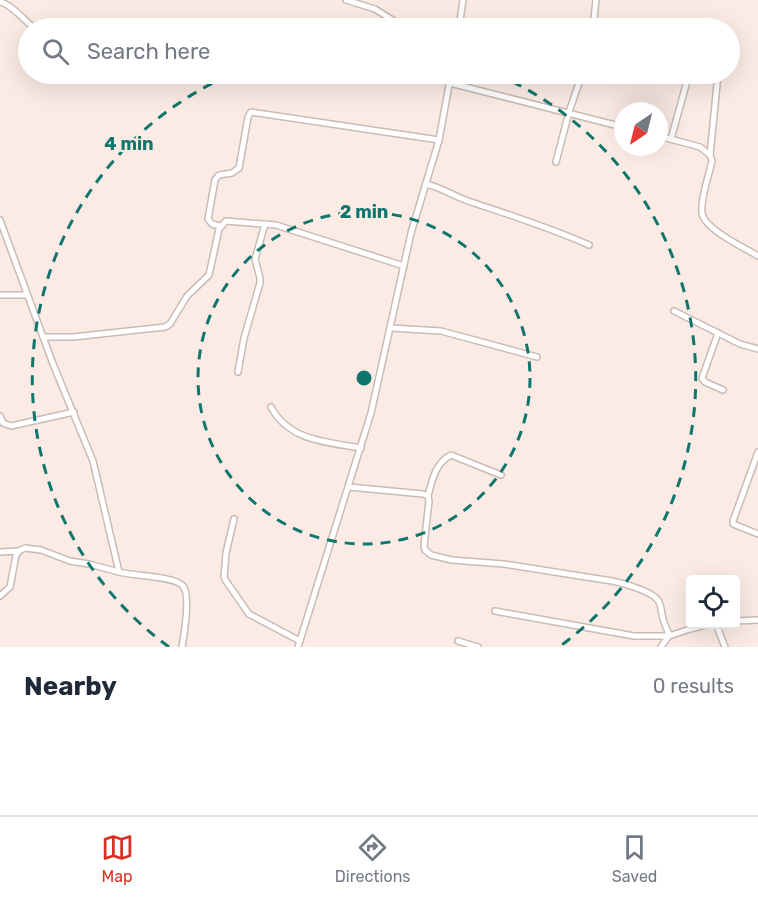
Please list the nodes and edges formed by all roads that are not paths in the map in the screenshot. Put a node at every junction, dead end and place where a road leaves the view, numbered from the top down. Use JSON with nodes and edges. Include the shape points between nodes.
{"nodes":[{"id":1,"x":346,"y":0,"type":"edge"},
{"id":2,"x":463,"y":0,"type":"edge"},
{"id":3,"x":596,"y":0,"type":"edge"},
{"id":4,"x":0,"y":2,"type":"edge"},
{"id":5,"x":21,"y":18,"type":"edge"},
{"id":6,"x":389,"y":18,"type":"edge"},
{"id":7,"x":460,"y":18,"type":"edge"},
{"id":8,"x":594,"y":18,"type":"edge"},
{"id":9,"x":450,"y":84,"type":"edge"},
{"id":10,"x":454,"y":84,"type":"edge"},
{"id":11,"x":579,"y":84,"type":"edge"},
{"id":12,"x":686,"y":84,"type":"edge"},
{"id":13,"x":717,"y":84,"type":"edge"},
{"id":14,"x":569,"y":112,"type":"junction"},
{"id":15,"x":614,"y":124,"type":"edge"},
{"id":16,"x":668,"y":139,"type":"edge"},
{"id":17,"x":439,"y":140,"type":"junction"},
{"id":18,"x":671,"y":140,"type":"junction"},
{"id":19,"x":710,"y":155,"type":"junction"},
{"id":20,"x":556,"y":162,"type":"dead end"},
{"id":21,"x":426,"y":184,"type":"junction"},
{"id":22,"x":0,"y":220,"type":"edge"},
{"id":23,"x":265,"y":224,"type":"junction"},
{"id":24,"x":220,"y":226,"type":"junction"},
{"id":25,"x":589,"y":245,"type":"dead end"},
{"id":26,"x":758,"y":256,"type":"edge"},
{"id":27,"x":404,"y":266,"type":"junction"},
{"id":28,"x":0,"y":295,"type":"edge"},
{"id":29,"x":27,"y":295,"type":"junction"},
{"id":30,"x":674,"y":311,"type":"dead end"},
{"id":31,"x":391,"y":328,"type":"junction"},
{"id":32,"x":718,"y":333,"type":"junction"},
{"id":33,"x":43,"y":337,"type":"junction"},
{"id":34,"x":758,"y":349,"type":"edge"},
{"id":35,"x":537,"y":357,"type":"dead end"},
{"id":36,"x":238,"y":372,"type":"dead end"},
{"id":37,"x":723,"y":390,"type":"dead end"},
{"id":38,"x":271,"y":407,"type":"dead end"},
{"id":39,"x":75,"y":412,"type":"junction"},
{"id":40,"x":0,"y":416,"type":"edge"},
{"id":41,"x":361,"y":448,"type":"junction"},
{"id":42,"x":758,"y":452,"type":"edge"},
{"id":43,"x":501,"y":476,"type":"dead end"},
{"id":44,"x":349,"y":487,"type":"junction"},
{"id":45,"x":428,"y":496,"type":"junction"},
{"id":46,"x":234,"y":519,"type":"dead end"},
{"id":47,"x":758,"y":534,"type":"edge"},
{"id":48,"x":19,"y":551,"type":"junction"},
{"id":49,"x":0,"y":552,"type":"edge"},
{"id":50,"x":119,"y":572,"type":"junction"},
{"id":51,"x":0,"y":596,"type":"edge"},
{"id":52,"x":495,"y":611,"type":"dead end"},
{"id":53,"x":758,"y":620,"type":"edge"},
{"id":54,"x":740,"y":621,"type":"edge"},
{"id":55,"x":693,"y":629,"type":"edge"},
{"id":56,"x":718,"y":629,"type":"edge"},
{"id":57,"x":669,"y":636,"type":"junction"},
{"id":58,"x":458,"y":641,"type":"dead end"},
{"id":59,"x":299,"y":644,"type":"edge"},
{"id":60,"x":182,"y":647,"type":"edge"},
{"id":61,"x":478,"y":647,"type":"edge"},
{"id":62,"x":661,"y":647,"type":"edge"},
{"id":63,"x":725,"y":647,"type":"edge"}],
"edges":[{"from":1,"to":6,"type":"street"},
{"from":2,"to":7,"type":"street"},
{"from":3,"to":8,"type":"street"},
{"from":4,"to":5,"type":"street","via":[[10,5]]},
{"from":9,"to":17,"type":"street"},
{"from":10,"to":14,"type":"street"},
{"from":11,"to":14,"type":"street"},
{"from":12,"to":18,"type":"street"},
{"from":13,"to":19,"type":"street"},
{"from":14,"to":15,"type":"street"},
{"from":14,"to":20,"type":"street"},
{"from":16,"to":18,"type":"street"},
{"from":17,"to":21,"type":"street"},
{"from":17,"to":24,"type":"street","via":[[251,112],[239,168],[219,174],[215,180],[207,215],[209,222]]},
{"from":18,"to":19,"type":"street","via":[[700,147]]},
{"from":19,"to":26,"type":"street","via":[[702,215],[715,230]]},
{"from":21,"to":25,"type":"street"},
{"from":21,"to":27,"type":"street"},
{"from":22,"to":29,"type":"street"},
{"from":23,"to":24,"type":"street","via":[[226,221]]},
{"from":23,"to":27,"type":"street"},
{"from":23,"to":36,"type":"street","via":[[255,259],[260,283]]},
{"from":24,"to":33,"type":"street","via":[[209,275],[187,296],[170,324],[73,337]]},
{"from":27,"to":31,"type":"street"},
{"from":28,"to":29,"type":"street"},
{"from":29,"to":33,"type":"street"},
{"from":30,"to":32,"type":"street"},
{"from":31,"to":35,"type":"street","via":[[441,331]]},
{"from":31,"to":41,"type":"street"},
{"from":32,"to":34,"type":"street"},
{"from":32,"to":37,"type":"street","via":[[702,378]]},
{"from":33,"to":39,"type":"street"},
{"from":38,"to":41,"type":"street","via":[[281,422],[301,436]]},
{"from":39,"to":40,"type":"street","via":[[11,426],[3,423]]},
{"from":39,"to":50,"type":"street","via":[[93,461]]},
{"from":41,"to":44,"type":"street"},
{"from":42,"to":47,"type":"street","via":[[733,521]]},
{"from":43,"to":45,"type":"street","via":[[451,455],[434,474]]},
{"from":44,"to":45,"type":"street"},
{"from":44,"to":59,"type":"street"},
{"from":45,"to":57,"type":"street","via":[[424,546],[428,553],[452,560],[513,565],[630,585],[657,598]]},
{"from":46,"to":59,"type":"street","via":[[226,553],[225,581],[249,614]]},
{"from":48,"to":49,"type":"street"},
{"from":48,"to":50,"type":"street","via":[[41,550]]},
{"from":48,"to":51,"type":"street","via":[[10,587]]},
{"from":50,"to":60,"type":"street","via":[[182,585],[186,593]]},
{"from":52,"to":57,"type":"street","via":[[624,635]]},
{"from":53,"to":54,"type":"street"},
{"from":55,"to":57,"type":"street"},
{"from":56,"to":63,"type":"street"},
{"from":57,"to":62,"type":"street"},
{"from":58,"to":61,"type":"street"}]}
